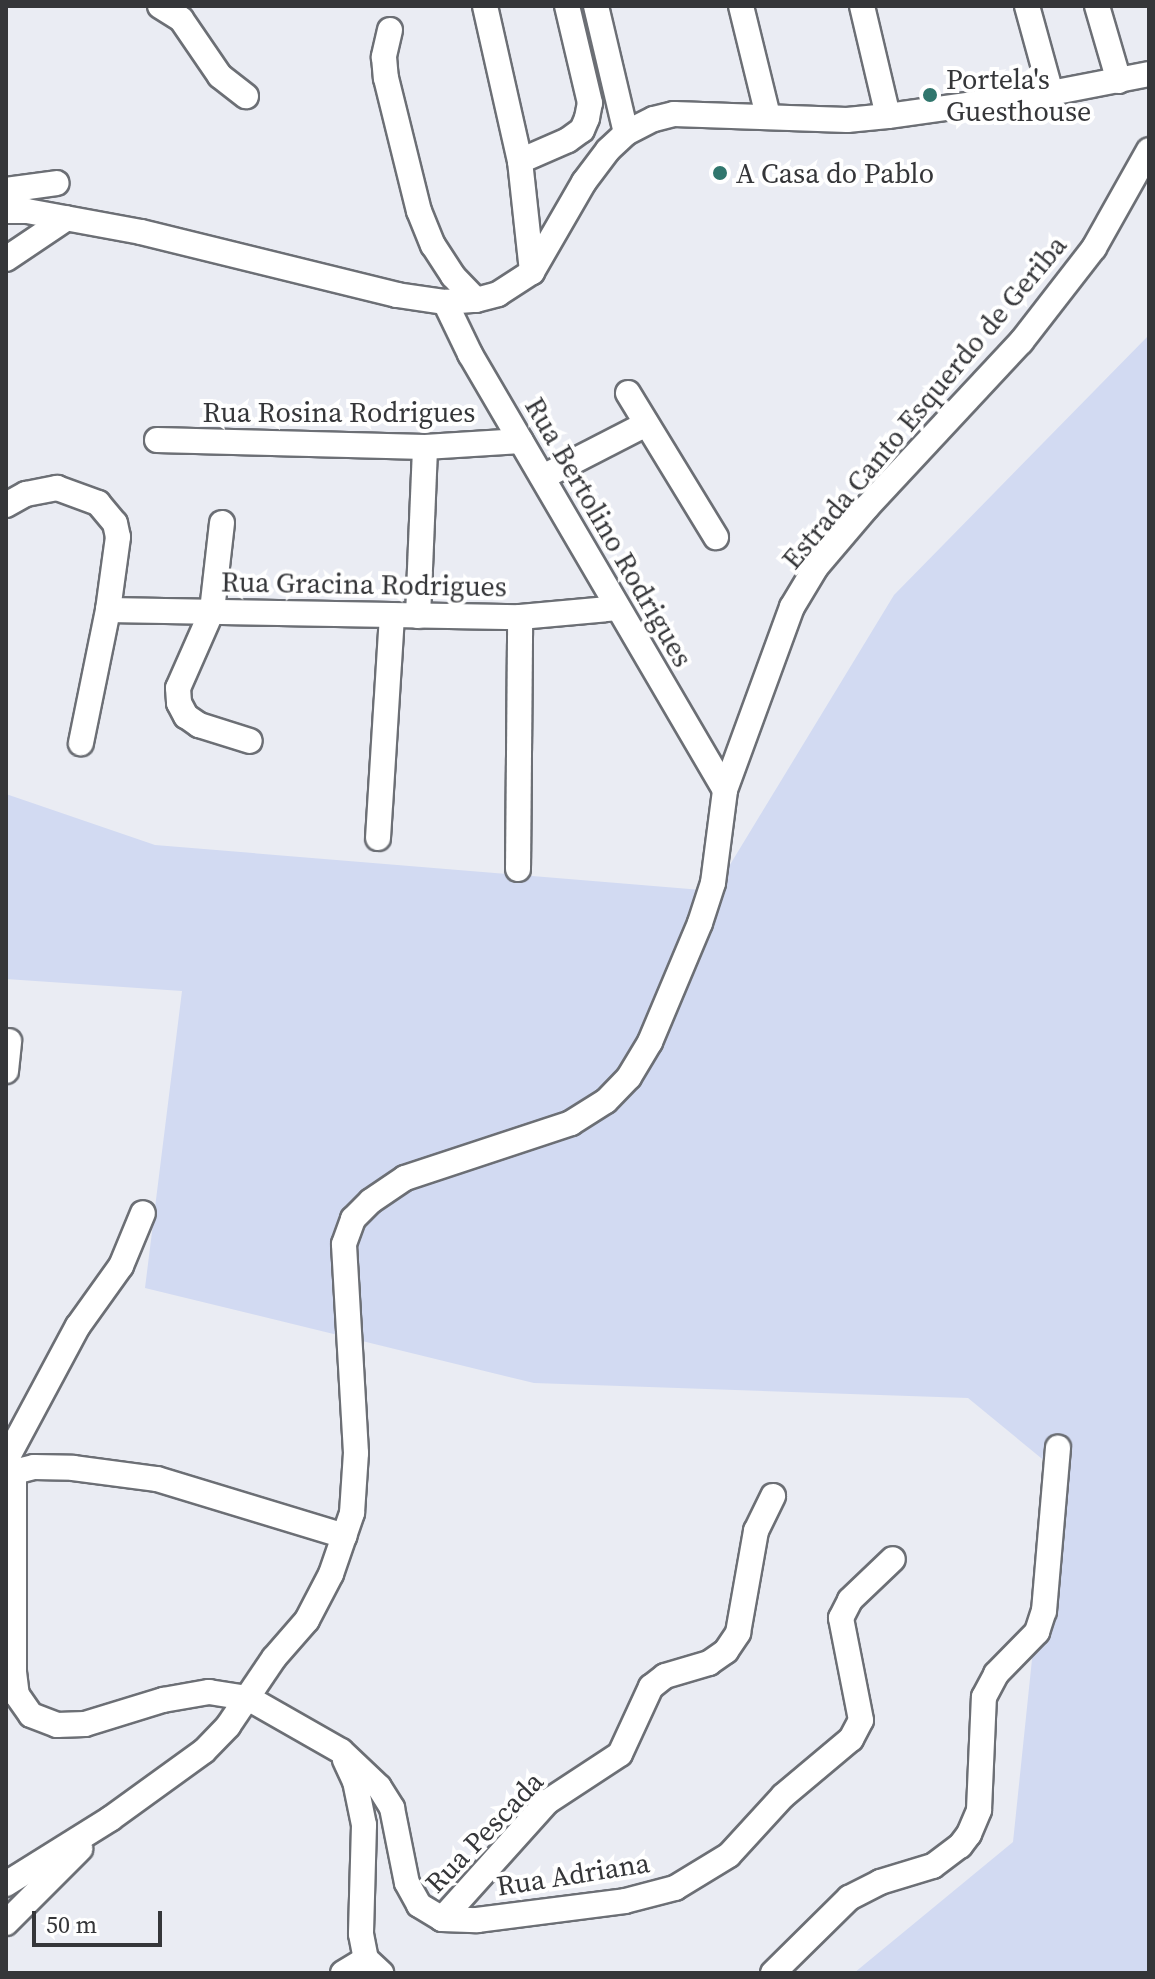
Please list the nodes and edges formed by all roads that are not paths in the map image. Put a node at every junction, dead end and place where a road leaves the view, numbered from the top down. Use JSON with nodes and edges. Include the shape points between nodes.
{"nodes":[{"id":1,"x":160,"y":6,"type":"edge"},
{"id":2,"x":485,"y":6,"type":"edge"},
{"id":3,"x":567,"y":6,"type":"edge"},
{"id":4,"x":596,"y":6,"type":"edge"},
{"id":5,"x":741,"y":6,"type":"edge"},
{"id":6,"x":862,"y":6,"type":"edge"},
{"id":7,"x":1027,"y":6,"type":"edge"},
{"id":8,"x":1097,"y":6,"type":"edge"},
{"id":9,"x":390,"y":30,"type":"dead end"},
{"id":10,"x":1149,"y":74,"type":"edge"},
{"id":11,"x":1119,"y":81,"type":"junction"},
{"id":12,"x":1051,"y":93,"type":"junction"},
{"id":13,"x":246,"y":96,"type":"dead end"},
{"id":14,"x":768,"y":116,"type":"junction"},
{"id":15,"x":888,"y":116,"type":"junction"},
{"id":16,"x":626,"y":133,"type":"junction"},
{"id":17,"x":1149,"y":150,"type":"edge"},
{"id":18,"x":520,"y":161,"type":"junction"},
{"id":19,"x":57,"y":183,"type":"dead end"},
{"id":20,"x":6,"y":190,"type":"edge"},
{"id":21,"x":6,"y":211,"type":"edge"},
{"id":22,"x":67,"y":218,"type":"junction"},
{"id":23,"x":6,"y":259,"type":"edge"},
{"id":24,"x":532,"y":272,"type":"junction"},
{"id":25,"x":476,"y":300,"type":"junction"},
{"id":26,"x":445,"y":302,"type":"junction"},
{"id":27,"x":628,"y":393,"type":"dead end"},
{"id":28,"x":646,"y":424,"type":"junction"},
{"id":29,"x":157,"y":440,"type":"dead end"},
{"id":30,"x":521,"y":441,"type":"junction"},
{"id":31,"x":425,"y":447,"type":"junction"},
{"id":32,"x":543,"y":477,"type":"junction"},
{"id":33,"x":6,"y":505,"type":"edge"},
{"id":34,"x":222,"y":523,"type":"dead end"},
{"id":35,"x":716,"y":537,"type":"dead end"},
{"id":36,"x":618,"y":608,"type":"junction"},
{"id":37,"x":108,"y":610,"type":"junction"},
{"id":38,"x":212,"y":611,"type":"junction"},
{"id":39,"x":392,"y":615,"type":"junction"},
{"id":40,"x":418,"y":616,"type":"junction"},
{"id":41,"x":520,"y":617,"type":"junction"},
{"id":42,"x":250,"y":741,"type":"dead end"},
{"id":43,"x":81,"y":743,"type":"dead end"},
{"id":44,"x":725,"y":790,"type":"junction"},
{"id":45,"x":378,"y":838,"type":"dead end"},
{"id":46,"x":518,"y":869,"type":"dead end"},
{"id":47,"x":9,"y":1041,"type":"dead end"},
{"id":48,"x":6,"y":1071,"type":"edge"},
{"id":49,"x":143,"y":1213,"type":"dead end"},
{"id":50,"x":1058,"y":1448,"type":"dead end"},
{"id":51,"x":9,"y":1466,"type":"edge"},
{"id":52,"x":773,"y":1496,"type":"dead end"},
{"id":53,"x":345,"y":1536,"type":"junction"},
{"id":54,"x":893,"y":1559,"type":"dead end"},
{"id":55,"x":248,"y":1698,"type":"junction"},
{"id":56,"x":341,"y":1751,"type":"junction"},
{"id":57,"x":110,"y":1819,"type":"junction"},
{"id":58,"x":6,"y":1884,"type":"edge"},
{"id":59,"x":442,"y":1919,"type":"junction"},
{"id":60,"x":6,"y":1923,"type":"edge"},
{"id":61,"x":373,"y":1966,"type":"edge"},
{"id":62,"x":343,"y":1973,"type":"edge"},
{"id":63,"x":773,"y":1973,"type":"edge"}],
"edges":[{"from":1,"to":13,"type":"street","via":[[181,19],[220,76]]},
{"from":2,"to":18,"type":"street"},
{"from":3,"to":18,"type":"street","via":[[590,103],[587,118],[582,130],[568,140]]},
{"from":4,"to":16,"type":"street"},
{"from":5,"to":14,"type":"street"},
{"from":6,"to":15,"type":"street"},
{"from":7,"to":12,"type":"street"},
{"from":8,"to":11,"type":"street"},
{"from":9,"to":25,"type":"street","via":[[386,78],[419,211],[433,245]]},
{"from":10,"to":11,"type":"street"},
{"from":11,"to":12,"type":"street"},
{"from":12,"to":15,"type":"street"},
{"from":14,"to":15,"type":"street"},
{"from":14,"to":16,"type":"street","via":[[674,114]]},
{"from":16,"to":24,"type":"street","via":[[584,182]]},
{"from":17,"to":44,"type":"street","name":"Estrada Canto Esquerdo de Geriba","via":[[1094,248],[1021,342],[816,567],[792,607]]},
{"from":18,"to":24,"type":"street"},
{"from":19,"to":20,"type":"street"},
{"from":21,"to":22,"type":"street"},
{"from":22,"to":23,"type":"street"},
{"from":22,"to":26,"type":"street"},
{"from":24,"to":25,"type":"street","via":[[507,290]]},
{"from":25,"to":26,"type":"street"},
{"from":26,"to":30,"type":"street","name":"Rua Bertolino Rodrigues"},
{"from":27,"to":28,"type":"street"},
{"from":28,"to":32,"type":"street"},
{"from":28,"to":35,"type":"street"},
{"from":29,"to":31,"type":"street","name":"Rua Rosina Rodrigues"},
{"from":30,"to":31,"type":"street","name":"Rua Rosina Rodrigues"},
{"from":30,"to":32,"type":"street","name":"Rua Bertolino Rodrigues"},
{"from":31,"to":40,"type":"street"},
{"from":32,"to":36,"type":"street","name":"Rua Bertolino Rodrigues"},
{"from":33,"to":37,"type":"street","via":[[26,494],[57,488],[108,512],[118,537]]},
{"from":34,"to":38,"type":"street"},
{"from":36,"to":41,"type":"street","name":"Rua Gracina Rodrigues"},
{"from":36,"to":44,"type":"street","name":"Rua Bertolino Rodrigues"},
{"from":37,"to":38,"type":"street","name":"Rua Gracina Rodrigues"},
{"from":37,"to":43,"type":"street"},
{"from":38,"to":39,"type":"street","name":"Rua Gracina Rodrigues"},
{"from":38,"to":42,"type":"street","via":[[178,688],[179,703],[199,725]]},
{"from":39,"to":40,"type":"street","name":"Rua Gracina Rodrigues"},
{"from":39,"to":45,"type":"street"},
{"from":40,"to":41,"type":"street","name":"Rua Gracina Rodrigues"},
{"from":41,"to":46,"type":"street"},
{"from":44,"to":53,"type":"street","name":"Estrada Canto Esquerdo de Geriba","via":[[713,883],[700,923],[650,1042],[629,1077],[606,1101],[571,1123],[405,1178],[353,1219],[344,1244],[356,1453]]},
{"from":47,"to":48,"type":"street"},
{"from":49,"to":51,"type":"street","via":[[121,1266],[78,1326]]},
{"from":50,"to":63,"type":"street","via":[[1044,1611],[1037,1632],[996,1674],[984,1697],[979,1810],[969,1834],[933,1866],[849,1898]]},
{"from":51,"to":53,"type":"street","via":[[157,1479]]},
{"from":51,"to":55,"type":"street","via":[[14,1672],[17,1695],[31,1715],[57,1725],[85,1724],[209,1692]]},
{"from":52,"to":59,"type":"street","name":"Rua Pescada","via":[[756,1531],[738,1633],[726,1651],[651,1687],[620,1754],[547,1802]]},
{"from":53,"to":55,"type":"street","name":"Estrada Canto Esquerdo de Geriba","via":[[307,1620]]},
{"from":54,"to":59,"type":"street","name":"Rua Adriana","via":[[857,1592],[841,1618],[861,1720],[851,1739],[783,1796],[729,1855],[675,1888],[625,1901],[477,1920]]},
{"from":55,"to":56,"type":"street"},
{"from":55,"to":57,"type":"street","name":"Estrada Canto Esquerdo de Geriba","via":[[204,1751]]},
{"from":56,"to":59,"type":"street","via":[[379,1787],[392,1808],[407,1883],[419,1905]]},
{"from":56,"to":61,"type":"street","via":[[355,1781],[364,1825],[361,1934]]},
{"from":57,"to":58,"type":"street","name":"Estrada Canto Esquerdo de Geriba"},
{"from":57,"to":60,"type":"street"},
{"from":61,"to":62,"type":"street"}]}
